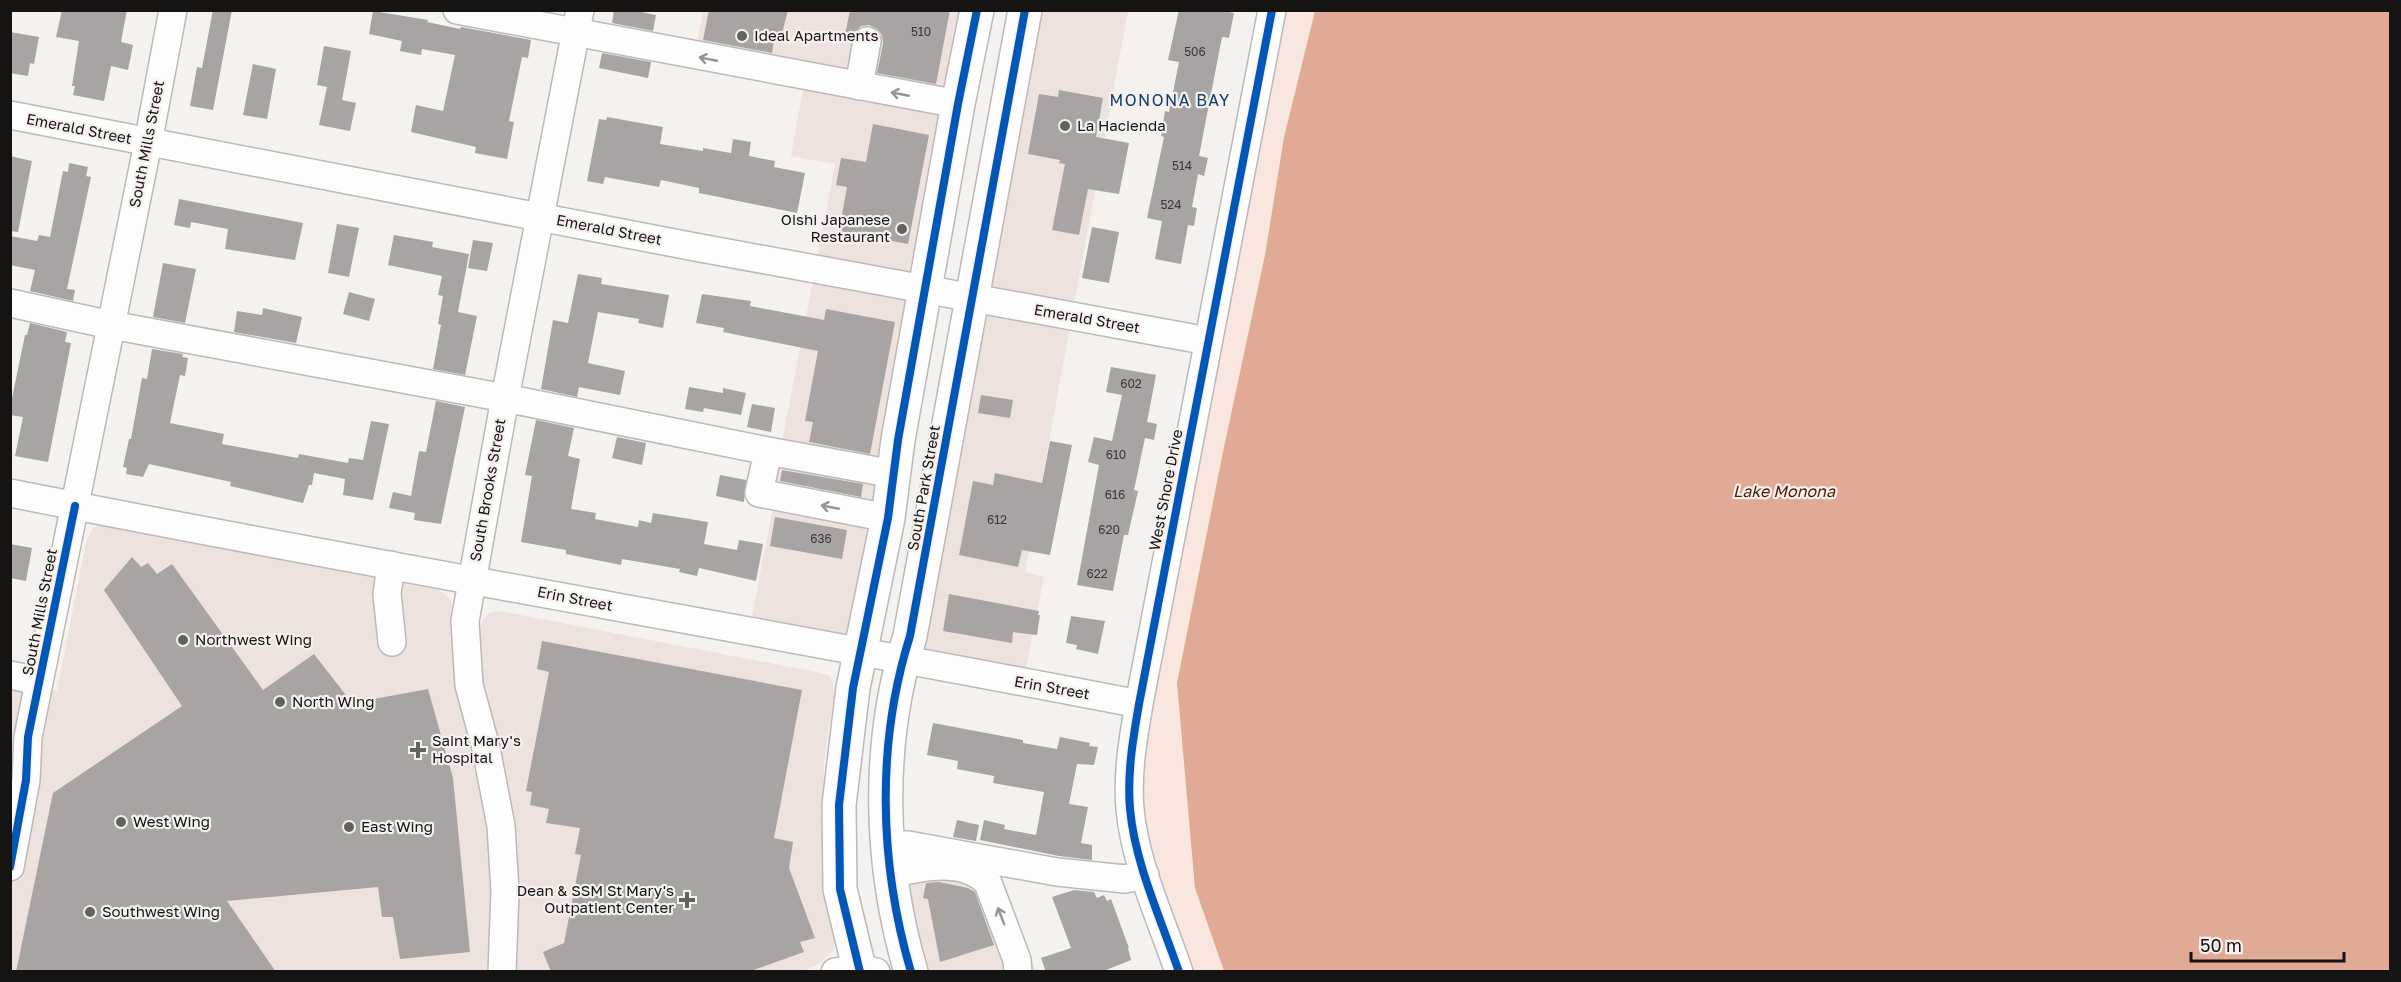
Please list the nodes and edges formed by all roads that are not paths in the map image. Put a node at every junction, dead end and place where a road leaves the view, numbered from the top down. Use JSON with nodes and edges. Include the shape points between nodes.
{"nodes":[{"id":1,"x":173,"y":10,"type":"edge"},
{"id":2,"x":457,"y":10,"type":"edge"},
{"id":3,"x":977,"y":10,"type":"edge"},
{"id":4,"x":1025,"y":10,"type":"edge"},
{"id":5,"x":1272,"y":10,"type":"edge"},
{"id":6,"x":578,"y":22,"type":"edge"},
{"id":7,"x":867,"y":41,"type":"dead end"},
{"id":8,"x":859,"y":86,"type":"junction"},
{"id":9,"x":958,"y":104,"type":"junction"},
{"id":10,"x":10,"y":115,"type":"edge"},
{"id":11,"x":148,"y":143,"type":"junction"},
{"id":12,"x":541,"y":216,"type":"junction"},
{"id":13,"x":926,"y":289,"type":"junction"},
{"id":14,"x":972,"y":298,"type":"junction"},
{"id":15,"x":10,"y":303,"type":"edge"},
{"id":16,"x":111,"y":325,"type":"junction"},
{"id":17,"x":1208,"y":341,"type":"junction"},
{"id":18,"x":505,"y":398,"type":"junction"},
{"id":19,"x":768,"y":451,"type":"junction"},
{"id":20,"x":894,"y":474,"type":"junction"},
{"id":21,"x":10,"y":493,"type":"edge"},
{"id":22,"x":75,"y":506,"type":"junction"},
{"id":23,"x":888,"y":518,"type":"junction"},
{"id":24,"x":391,"y":565,"type":"junction"},
{"id":25,"x":472,"y":580,"type":"junction"},
{"id":26,"x":392,"y":642,"type":"dead end"},
{"id":27,"x":860,"y":652,"type":"junction"},
{"id":28,"x":903,"y":660,"type":"junction"},
{"id":29,"x":10,"y":675,"type":"edge"},
{"id":30,"x":39,"y":681,"type":"junction"},
{"id":31,"x":1139,"y":704,"type":"junction"},
{"id":32,"x":19,"y":736,"type":"edge"},
{"id":33,"x":10,"y":777,"type":"edge"},
{"id":34,"x":889,"y":859,"type":"junction"},
{"id":35,"x":10,"y":867,"type":"edge"},
{"id":36,"x":1145,"y":875,"type":"junction"},
{"id":37,"x":858,"y":971,"type":"edge"},
{"id":38,"x":502,"y":972,"type":"edge"},
{"id":39,"x":911,"y":972,"type":"edge"},
{"id":40,"x":1018,"y":972,"type":"edge"},
{"id":41,"x":1179,"y":972,"type":"edge"}],
"edges":[{"from":1,"to":11,"type":"street","name":"South Mills Street"},
{"from":2,"to":6,"type":"street"},
{"from":3,"to":9,"type":"main road","name":"South Park Street"},
{"from":4,"to":14,"type":"main road","name":"South Park Street"},
{"from":5,"to":17,"type":"street","name":"West Shore Drive"},
{"from":8,"to":6,"type":"street","one_way":true},
{"from":6,"to":12,"type":"street","name":"South Brooks Street"},
{"from":7,"to":8,"type":"street"},
{"from":9,"to":8,"type":"street","one_way":true},
{"from":9,"to":13,"type":"main road","name":"South Park Street"},
{"from":10,"to":11,"type":"street","name":"Emerald Street"},
{"from":11,"to":12,"type":"street","name":"Emerald Street"},
{"from":11,"to":16,"type":"street","name":"South Mills Street"},
{"from":12,"to":13,"type":"street","name":"Emerald Street"},
{"from":12,"to":18,"type":"street","name":"South Brooks Street"},
{"from":13,"to":14,"type":"street","name":"Emerald Street"},
{"from":13,"to":20,"type":"main road","name":"South Park Street"},
{"from":14,"to":17,"type":"street","name":"Emerald Street"},
{"from":14,"to":28,"type":"main road","name":"South Park Street"},
{"from":15,"to":16,"type":"street"},
{"from":16,"to":18,"type":"street"},
{"from":16,"to":22,"type":"street","name":"South Mills Street"},
{"from":17,"to":31,"type":"street","name":"West Shore Drive"},
{"from":18,"to":19,"type":"street"},
{"from":18,"to":25,"type":"street","name":"South Brooks Street"},
{"from":19,"to":20,"type":"street"},
{"from":23,"to":19,"type":"street","one_way":true,"via":[[759,493]]},
{"from":20,"to":23,"type":"main road","name":"South Park Street"},
{"from":21,"to":22,"type":"street","name":"Erin Street"},
{"from":22,"to":24,"type":"street","name":"Erin Street"},
{"from":22,"to":30,"type":"street","name":"South Mills Street"},
{"from":23,"to":27,"type":"main road","name":"South Park Street"},
{"from":24,"to":25,"type":"street","name":"Erin Street"},
{"from":24,"to":26,"type":"street","via":[[387,594]]},
{"from":25,"to":27,"type":"street","name":"Erin Street"},
{"from":25,"to":38,"type":"street","name":"South Brooks Street","via":[[465,621],[466,650],[469,685],[501,826],[505,891]]},
{"from":27,"to":28,"type":"street","name":"Erin Street"},
{"from":27,"to":37,"type":"main road","name":"South Park Street","via":[[839,806],[840,889]]},
{"from":28,"to":31,"type":"street","name":"Erin Street"},
{"from":28,"to":34,"type":"main road","name":"South Park Street","via":[[888,750],[885,816]]},
{"from":29,"to":30,"type":"street"},
{"from":30,"to":32,"type":"street","name":"South Mills Street"},
{"from":31,"to":36,"type":"street","name":"West Shore Drive","via":[[1129,778],[1130,810]]},
{"from":32,"to":33,"type":"street","name":"South Mills Street"},
{"from":32,"to":35,"type":"street","name":"South Mills Street","via":[[26,780]]},
{"from":34,"to":36,"type":"street","via":[[908,845],[1057,872],[1125,879]]},
{"from":34,"to":39,"type":"main road","name":"South Park Street"},
{"from":40,"to":34,"type":"street","one_way":true,"via":[[988,884],[980,875]]},
{"from":36,"to":41,"type":"street","name":"West Shore Drive"}]}
